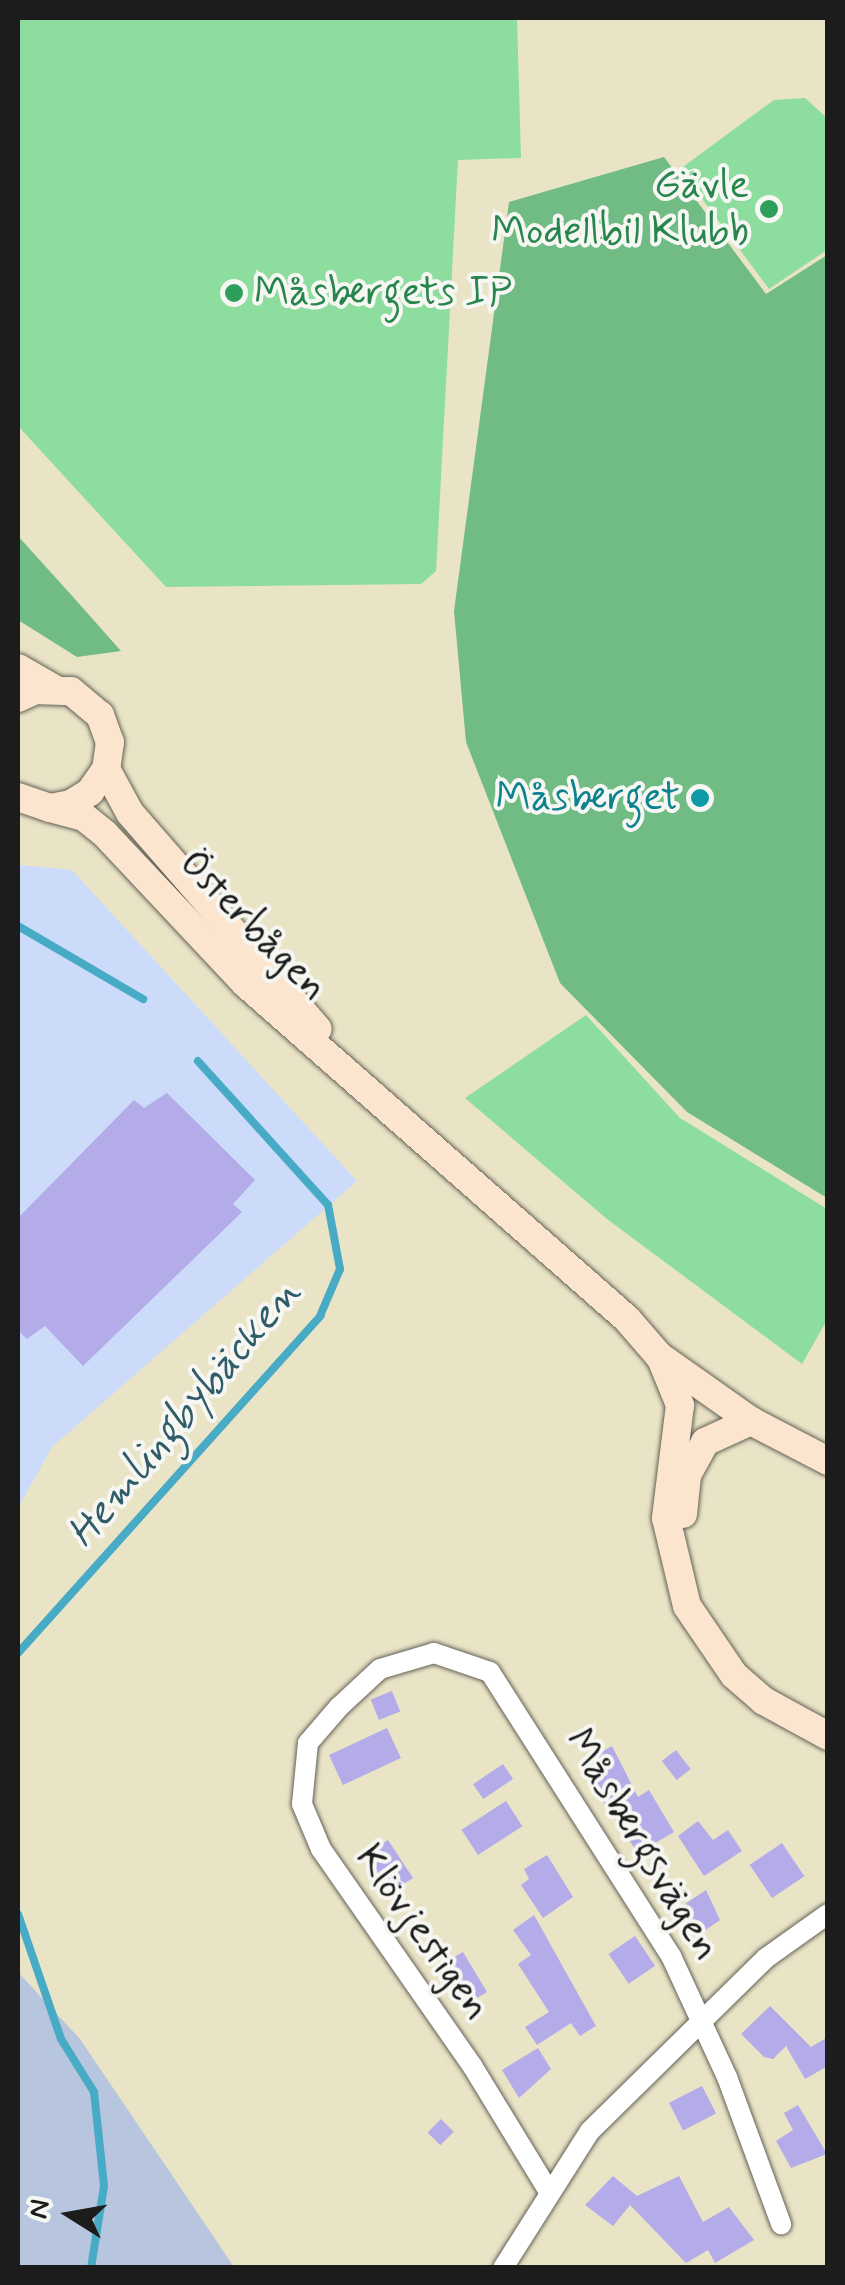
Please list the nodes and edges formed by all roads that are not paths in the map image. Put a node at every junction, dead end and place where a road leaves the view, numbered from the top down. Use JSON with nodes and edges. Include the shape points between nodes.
{"nodes":[{"id":1,"x":18,"y":668,"type":"edge"},
{"id":2,"x":53,"y":688,"type":"junction"},
{"id":3,"x":18,"y":698,"type":"edge"},
{"id":4,"x":106,"y":770,"type":"junction"},
{"id":5,"x":18,"y":797,"type":"edge"},
{"id":6,"x":50,"y":808,"type":"junction"},
{"id":7,"x":390,"y":1114,"type":"junction"},
{"id":8,"x":626,"y":1319,"type":"junction"},
{"id":9,"x":659,"y":1356,"type":"junction"},
{"id":10,"x":751,"y":1421,"type":"junction"},
{"id":11,"x":821,"y":1457,"type":"edge"},
{"id":12,"x":338,"y":1708,"type":"joint"},
{"id":13,"x":828,"y":1714,"type":"edge"},
{"id":14,"x":828,"y":1736,"type":"edge"},
{"id":15,"x":828,"y":1914,"type":"edge"},
{"id":16,"x":703,"y":2020,"type":"junction"},
{"id":17,"x":548,"y":2190,"type":"junction"},
{"id":18,"x":782,"y":2224,"type":"dead end"},
{"id":19,"x":502,"y":2268,"type":"edge"}],
"edges":[{"from":1,"to":2,"type":"main road"},
{"from":2,"to":3,"type":"main road"},
{"from":2,"to":4,"type":"main road","via":[[88,701],[100,715],[110,742]]},
{"from":4,"to":6,"type":"main road","via":[[90,792]]},
{"from":4,"to":7,"type":"main road","name":"Österbågen","via":[[130,813]]},
{"from":5,"to":6,"type":"main road","name":"Österbågen"},
{"from":6,"to":7,"type":"main road","name":"Österbågen","via":[[84,817],[105,834],[246,984]]},
{"from":7,"to":8,"type":"main road","name":"Österbågen"},
{"from":8,"to":9,"type":"main road","name":"Österbågen"},
{"from":8,"to":11,"type":"main road","name":"Österbågen","via":[[762,1406]]},
{"from":9,"to":10,"type":"main road","name":"Österbågen"},
{"from":9,"to":14,"type":"main road","via":[[680,1405],[666,1518],[687,1606],[734,1675],[764,1701]]},
{"from":10,"to":11,"type":"main road","name":"Österbågen"},
{"from":10,"to":13,"type":"main road","via":[[716,1432],[694,1458],[683,1517],[691,1563],[717,1620],[748,1662],[776,1688]]},
{"from":12,"to":16,"type":"street","name":"Måsbergsvägen","via":[[380,1669],[434,1654],[490,1672],[590,1824]]},
{"from":12,"to":17,"type":"street","name":"Klövjestigen","via":[[308,1743],[302,1804],[314,1834]]},
{"from":15,"to":16,"type":"street","via":[[766,1958]]},
{"from":16,"to":17,"type":"street","via":[[590,2130]]},
{"from":16,"to":18,"type":"street","name":"Måsbergsvägen"},
{"from":17,"to":19,"type":"street"}]}
